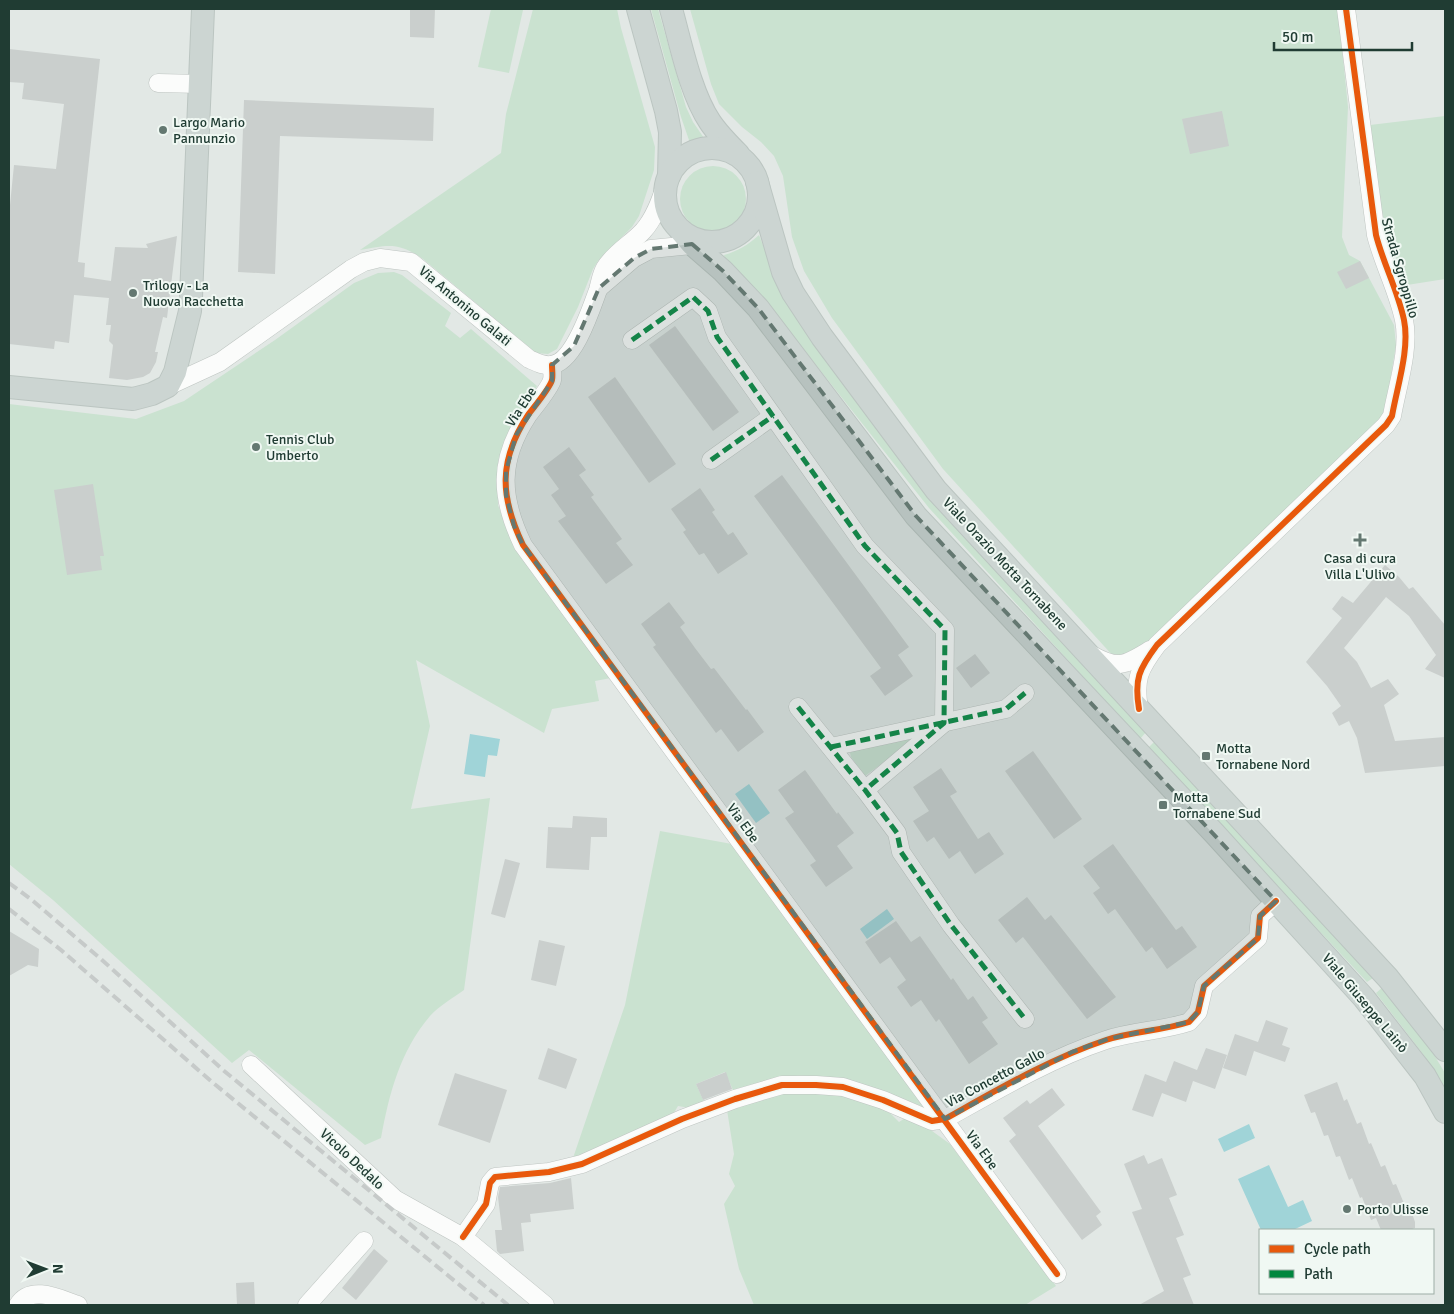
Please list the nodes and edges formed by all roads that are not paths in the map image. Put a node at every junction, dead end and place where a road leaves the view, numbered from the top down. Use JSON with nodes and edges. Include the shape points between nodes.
{"nodes":[{"id":1,"x":203,"y":9,"type":"edge"},
{"id":2,"x":638,"y":9,"type":"edge"},
{"id":3,"x":671,"y":9,"type":"edge"},
{"id":4,"x":1346,"y":9,"type":"edge"},
{"id":5,"x":158,"y":83,"type":"dead end"},
{"id":6,"x":200,"y":84,"type":"junction"},
{"id":7,"x":746,"y":162,"type":"junction"},
{"id":8,"x":667,"y":182,"type":"junction"},
{"id":9,"x":758,"y":182,"type":"junction"},
{"id":10,"x":695,"y":239,"type":"junction"},
{"id":11,"x":599,"y":288,"type":"junction"},
{"id":12,"x":632,"y":340,"type":"dead end"},
{"id":13,"x":552,"y":365,"type":"junction"},
{"id":14,"x":168,"y":386,"type":"junction"},
{"id":15,"x":9,"y":387,"type":"edge"},
{"id":16,"x":773,"y":416,"type":"junction"},
{"id":17,"x":711,"y":460,"type":"dead end"},
{"id":18,"x":1157,"y":645,"type":"junction"},
{"id":19,"x":1085,"y":651,"type":"junction"},
{"id":20,"x":1025,"y":693,"type":"dead end"},
{"id":21,"x":798,"y":707,"type":"dead end"},
{"id":22,"x":1139,"y":709,"type":"junction"},
{"id":23,"x":944,"y":723,"type":"junction"},
{"id":24,"x":831,"y":747,"type":"junction"},
{"id":25,"x":865,"y":790,"type":"junction"},
{"id":26,"x":1276,"y":901,"type":"junction"},
{"id":27,"x":1025,"y":1019,"type":"dead end"},
{"id":28,"x":1445,"y":1050,"type":"edge"},
{"id":29,"x":251,"y":1065,"type":"dead end"},
{"id":30,"x":1445,"y":1112,"type":"edge"},
{"id":31,"x":944,"y":1119,"type":"junction"},
{"id":32,"x":463,"y":1237,"type":"junction"},
{"id":33,"x":364,"y":1241,"type":"dead end"},
{"id":34,"x":1057,"y":1274,"type":"dead end"},
{"id":35,"x":18,"y":1305,"type":"edge"},
{"id":36,"x":78,"y":1305,"type":"edge"},
{"id":37,"x":307,"y":1305,"type":"edge"},
{"id":38,"x":545,"y":1305,"type":"edge"}],
"edges":[{"from":1,"to":6,"type":"main road"},
{"from":2,"to":8,"type":"main road","via":[[670,132]]},
{"from":3,"to":7,"type":"main road","via":[[698,99],[709,121]]},
{"from":4,"to":18,"type":"street","name":"Strada Sgroppillo","via":[[1376,235],[1404,321],[1404,348],[1392,416]]},
{"from":5,"to":6,"type":"street"},
{"from":6,"to":14,"type":"main road","via":[[191,297],[175,372]]},
{"from":7,"to":8,"type":"main road","via":[[723,149],[697,150],[675,165]]},
{"from":7,"to":9,"type":"main road"},
{"from":8,"to":10,"type":"main road","via":[[667,210],[672,220]]},
{"from":8,"to":11,"type":"street","via":[[658,206],[643,230],[612,258],[604,270]]},
{"from":9,"to":10,"type":"main road","via":[[758,207],[746,229],[724,241]]},
{"from":9,"to":19,"type":"main road","name":"Viale Orazio Motta Tornabene","via":[[783,272],[822,337],[936,490]]},
{"from":10,"to":11,"type":"street","via":[[651,249],[634,258]]},
{"from":10,"to":26,"type":"main road","via":[[758,308],[916,516]]},
{"from":11,"to":13,"type":"street","via":[[574,346],[562,360]]},
{"from":12,"to":16,"type":"street","via":[[693,297],[708,311],[717,337]]},
{"from":13,"to":14,"type":"street","name":"Via Antonino Galati","via":[[529,359],[411,262],[380,258],[352,269],[220,362]]},
{"from":13,"to":31,"type":"street","name":"Via Ebe","via":[[552,381],[516,435],[506,471],[506,495],[523,545]]},
{"from":14,"to":15,"type":"main road","via":[[133,398]]},
{"from":16,"to":17,"type":"street"},
{"from":16,"to":23,"type":"street","via":[[865,546],[946,630]]},
{"from":18,"to":19,"type":"street","via":[[1134,660],[1116,665]]},
{"from":18,"to":22,"type":"street","via":[[1138,674]]},
{"from":19,"to":22,"type":"main road","name":"Viale Orazio Motta Tornabene"},
{"from":20,"to":23,"type":"street","via":[[1006,709]]},
{"from":21,"to":24,"type":"street"},
{"from":22,"to":28,"type":"main road","name":"Viale Orazio Motta Tornabene","via":[[1388,978]]},
{"from":23,"to":24,"type":"street"},
{"from":23,"to":25,"type":"street"},
{"from":24,"to":25,"type":"street"},
{"from":25,"to":27,"type":"street","via":[[897,833],[901,852],[951,925]]},
{"from":26,"to":30,"type":"main road","name":"Viale Giuseppe Lainò","via":[[1364,998],[1425,1076]]},
{"from":26,"to":31,"type":"street","name":"Via Concetto Gallo","via":[[1260,916],[1258,938],[1204,986],[1198,1012],[1188,1022],[1108,1039],[1072,1052]]},
{"from":29,"to":32,"type":"street","name":"Vicolo Dedalo","via":[[395,1199]]},
{"from":31,"to":32,"type":"street","name":"Via Concetto Gallo","via":[[932,1122],[883,1100],[843,1087],[782,1085],[682,1119],[582,1164],[549,1172],[495,1177],[490,1183],[486,1204]]},
{"from":31,"to":34,"type":"street","name":"Via Ebe"},
{"from":32,"to":38,"type":"street","name":"Vicolo Dedalo"},
{"from":33,"to":37,"type":"street"},
{"from":35,"to":36,"type":"street","via":[[27,1296],[35,1294]]}]}
